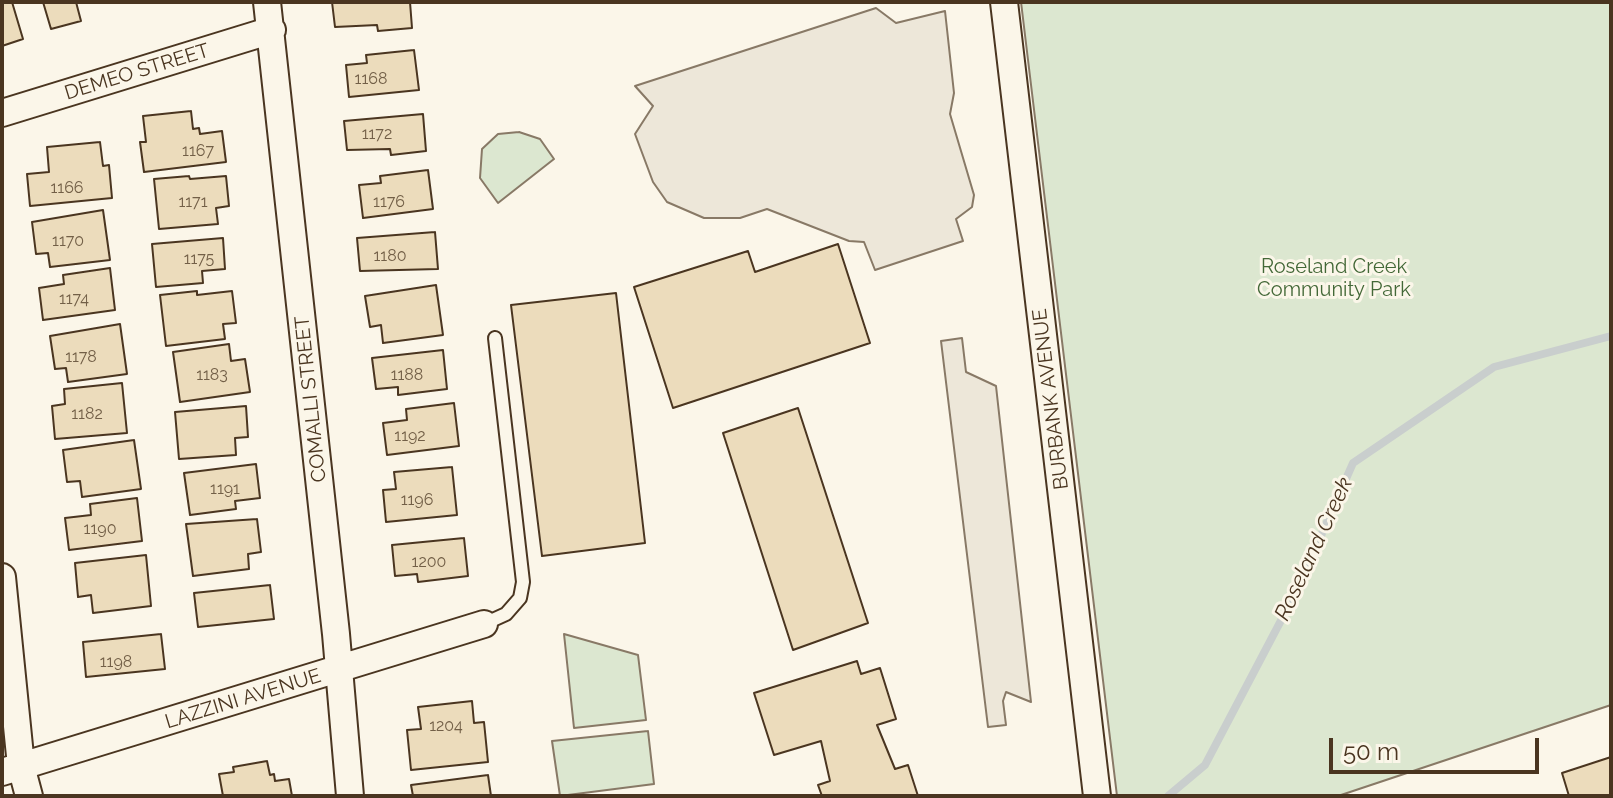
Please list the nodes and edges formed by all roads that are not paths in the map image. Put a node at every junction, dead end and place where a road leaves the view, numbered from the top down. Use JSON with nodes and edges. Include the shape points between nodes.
{"nodes":[{"id":1,"x":267,"y":2,"type":"edge"},
{"id":2,"x":1004,"y":2,"type":"edge"},
{"id":3,"x":272,"y":30,"type":"junction"},
{"id":4,"x":2,"y":113,"type":"edge"},
{"id":5,"x":495,"y":338,"type":"dead end"},
{"id":6,"x":2,"y":577,"type":"edge"},
{"id":7,"x":484,"y":624,"type":"joint"},
{"id":8,"x":340,"y":671,"type":"junction"},
{"id":9,"x":12,"y":769,"type":"edge"},
{"id":10,"x":29,"y":796,"type":"edge"},
{"id":11,"x":350,"y":796,"type":"edge"},
{"id":12,"x":1097,"y":796,"type":"edge"}],
"edges":[{"from":1,"to":3,"type":"street","name":"COMALLI STREET"},
{"from":2,"to":12,"type":"street","name":"BURBANK AVENUE"},
{"from":3,"to":4,"type":"street","name":"DEMEO STREET"},
{"from":3,"to":8,"type":"street","name":"COMALLI STREET"},
{"from":5,"to":7,"type":"lane","via":[[523,582],[520,598],[506,614]]},
{"from":6,"to":9,"type":"street"},
{"from":7,"to":8,"type":"street","name":"LAZZINI AVENUE"},
{"from":8,"to":9,"type":"street","name":"LAZZINI AVENUE"},
{"from":8,"to":11,"type":"street","name":"COMALLI STREET"},
{"from":9,"to":10,"type":"street"}]}
